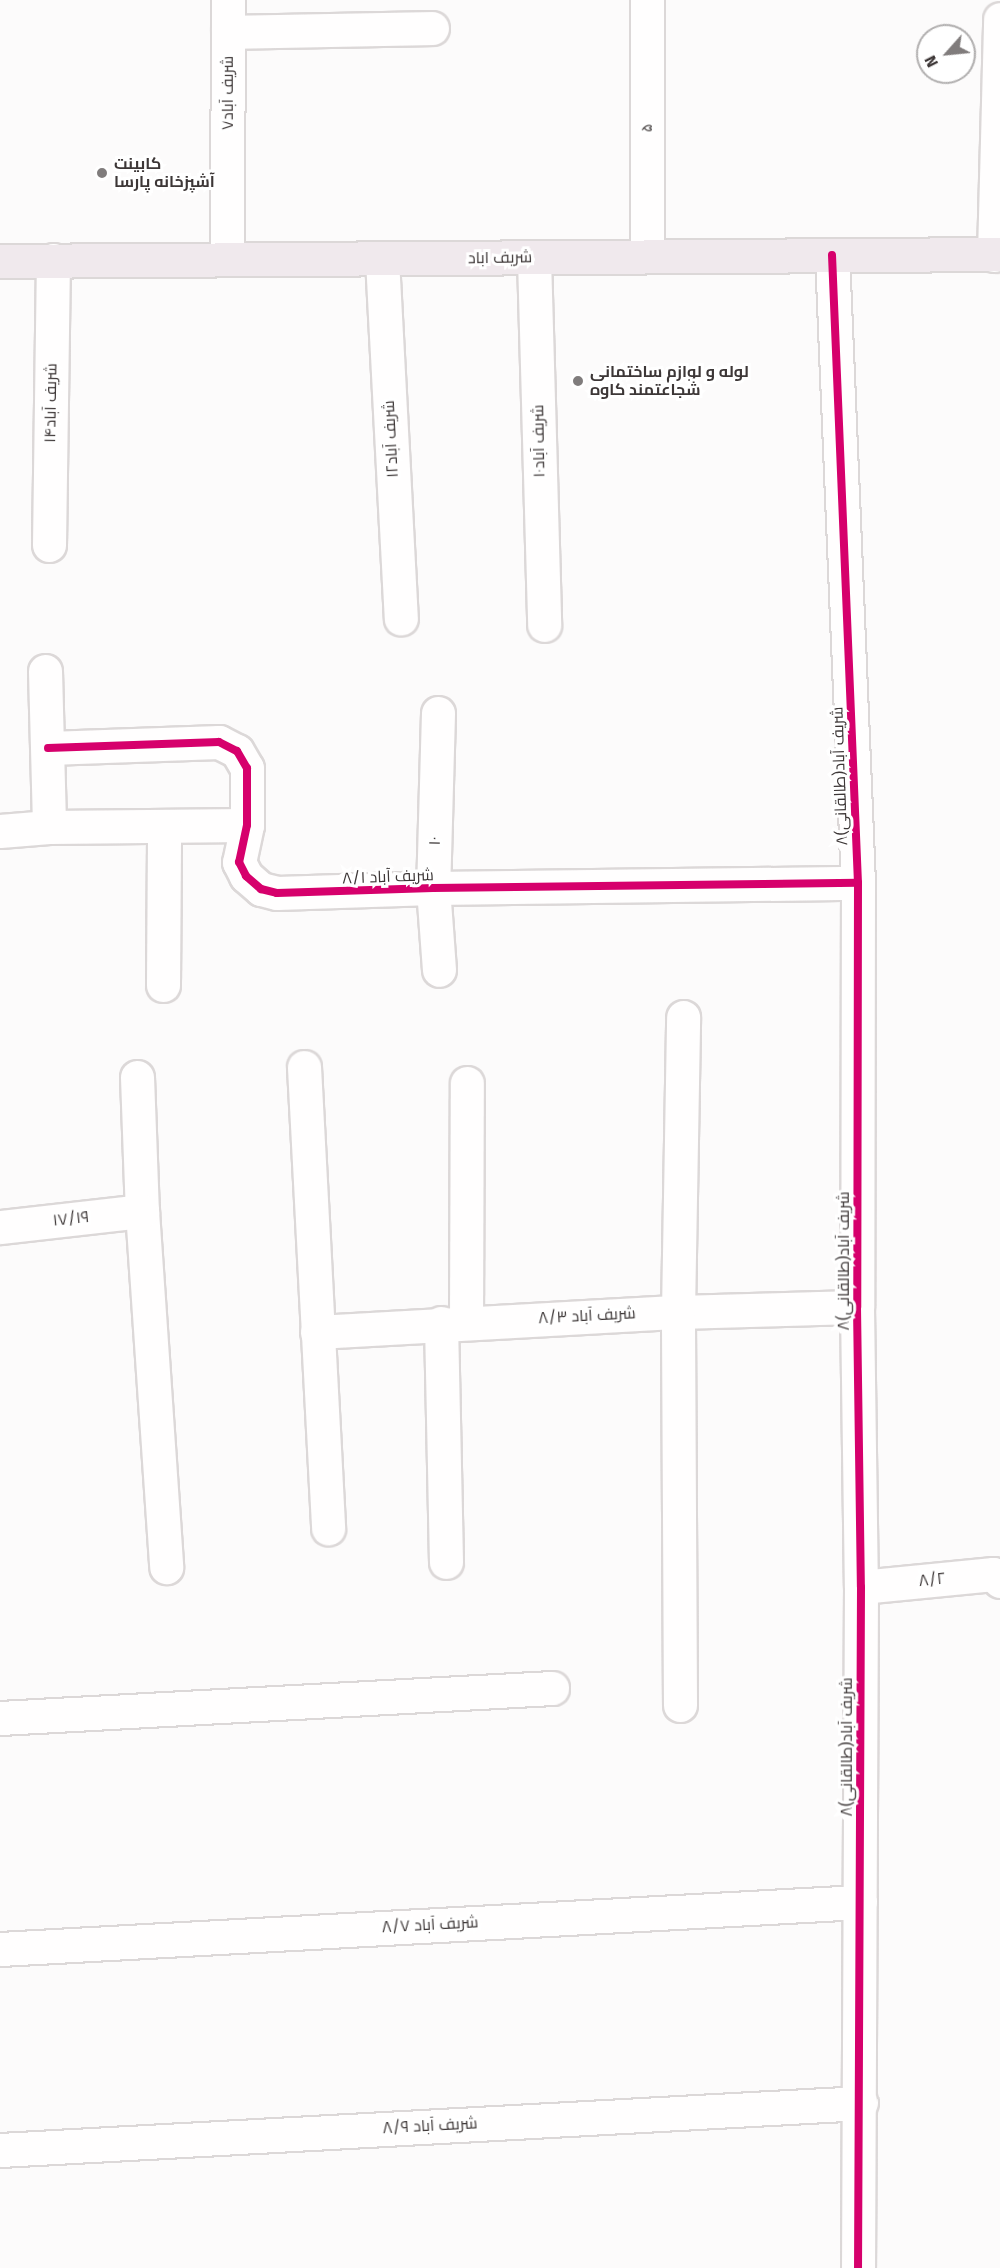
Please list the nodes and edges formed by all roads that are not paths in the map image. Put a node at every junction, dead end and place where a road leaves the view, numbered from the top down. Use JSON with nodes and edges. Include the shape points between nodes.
{"nodes":[{"id":1,"x":647,"y":0,"type":"edge"},
{"id":2,"x":228,"y":16,"type":"edge"},
{"id":3,"x":1000,"y":19,"type":"edge"},
{"id":4,"x":432,"y":28,"type":"dead end"},
{"id":5,"x":832,"y":255,"type":"junction"},
{"id":6,"x":997,"y":255,"type":"edge"},
{"id":7,"x":647,"y":256,"type":"junction"},
{"id":8,"x":534,"y":258,"type":"junction"},
{"id":9,"x":227,"y":259,"type":"junction"},
{"id":10,"x":382,"y":259,"type":"junction"},
{"id":11,"x":53,"y":260,"type":"junction"},
{"id":12,"x":0,"y":261,"type":"edge"},
{"id":13,"x":49,"y":545,"type":"dead end"},
{"id":14,"x":401,"y":618,"type":"dead end"},
{"id":15,"x":544,"y":625,"type":"dead end"},
{"id":16,"x":45,"y":671,"type":"dead end"},
{"id":17,"x":438,"y":713,"type":"dead end"},
{"id":18,"x":48,"y":748,"type":"junction"},
{"id":19,"x":247,"y":825,"type":"junction"},
{"id":20,"x":49,"y":827,"type":"junction"},
{"id":21,"x":164,"y":827,"type":"junction"},
{"id":22,"x":0,"y":831,"type":"edge"},
{"id":23,"x":858,"y":883,"type":"junction"},
{"id":24,"x":434,"y":888,"type":"junction"},
{"id":25,"x":439,"y":970,"type":"dead end"},
{"id":26,"x":163,"y":985,"type":"dead end"},
{"id":27,"x":683,"y":1017,"type":"dead end"},
{"id":28,"x":304,"y":1067,"type":"dead end"},
{"id":29,"x":137,"y":1077,"type":"dead end"},
{"id":30,"x":466,"y":1083,"type":"dead end"},
{"id":31,"x":142,"y":1211,"type":"junction"},
{"id":32,"x":0,"y":1227,"type":"edge"},
{"id":33,"x":857,"y":1307,"type":"junction"},
{"id":34,"x":678,"y":1312,"type":"junction"},
{"id":35,"x":453,"y":1322,"type":"junction"},
{"id":36,"x":317,"y":1332,"type":"junction"},
{"id":37,"x":328,"y":1528,"type":"dead end"},
{"id":38,"x":446,"y":1562,"type":"dead end"},
{"id":39,"x":166,"y":1567,"type":"dead end"},
{"id":40,"x":1000,"y":1581,"type":"edge"},
{"id":41,"x":861,"y":1587,"type":"junction"},
{"id":42,"x":552,"y":1688,"type":"dead end"},
{"id":43,"x":680,"y":1705,"type":"dead end"},
{"id":44,"x":0,"y":1718,"type":"edge"},
{"id":45,"x":860,"y":1902,"type":"junction"},
{"id":46,"x":0,"y":1949,"type":"edge"},
{"id":47,"x":861,"y":2103,"type":"junction"},
{"id":48,"x":0,"y":2150,"type":"edge"},
{"id":49,"x":858,"y":2268,"type":"edge"}],
"edges":[{"from":1,"to":7,"type":"street","name":"۵"},
{"from":2,"to":4,"type":"street"},
{"from":2,"to":9,"type":"street","name":"شریف آباد۷"},
{"from":3,"to":6,"type":"street"},
{"from":5,"to":6,"type":"main road","name":"شریف اباد"},
{"from":5,"to":7,"type":"main road","name":"شریف اباد"},
{"from":5,"to":23,"type":"street","name":"۸شریف آباد(طالقانی)"},
{"from":7,"to":8,"type":"main road","name":"شریف اباد"},
{"from":8,"to":10,"type":"main road","name":"شریف اباد"},
{"from":8,"to":15,"type":"street","name":"شریف آباد۱۰"},
{"from":9,"to":10,"type":"main road","name":"شریف اباد"},
{"from":9,"to":11,"type":"main road","name":"شریف اباد"},
{"from":10,"to":14,"type":"street","name":"شریف آباد۱۲"},
{"from":11,"to":12,"type":"main road","name":"شریف اباد"},
{"from":11,"to":13,"type":"street","name":"شریف آباد۱۴"},
{"from":16,"to":18,"type":"street"},
{"from":17,"to":24,"type":"street","name":"۱۰"},
{"from":18,"to":19,"type":"street","name":"شریف آباد ۸/۱","via":[[219,742],[237,751],[247,768]]},
{"from":18,"to":20,"type":"street"},
{"from":19,"to":21,"type":"street"},
{"from":19,"to":24,"type":"street","name":"شریف آباد ۸/۱","via":[[239,862],[246,876],[261,890],[299,893]]},
{"from":20,"to":21,"type":"street"},
{"from":20,"to":22,"type":"street"},
{"from":21,"to":26,"type":"street"},
{"from":23,"to":24,"type":"street","name":"شریف آباد ۸/۱"},
{"from":23,"to":33,"type":"street","name":"۸شریف آباد(طالقانی)"},
{"from":24,"to":25,"type":"street","name":"۱۰"},
{"from":27,"to":34,"type":"street"},
{"from":28,"to":36,"type":"street"},
{"from":29,"to":31,"type":"street"},
{"from":30,"to":35,"type":"street"},
{"from":31,"to":32,"type":"street","name":"۱۷/۱۹"},
{"from":31,"to":39,"type":"street"},
{"from":33,"to":34,"type":"street","name":"شریف آباد ۸/۳"},
{"from":33,"to":41,"type":"street","name":"۸شریف آباد(طالقانی)"},
{"from":34,"to":35,"type":"street","name":"شریف آباد ۸/۳"},
{"from":34,"to":43,"type":"street"},
{"from":35,"to":36,"type":"street","name":"شریف آباد ۸/۳"},
{"from":35,"to":38,"type":"street"},
{"from":36,"to":37,"type":"street"},
{"from":40,"to":41,"type":"street","name":"۸/۲","via":[[989,1575]]},
{"from":41,"to":45,"type":"street","name":"۸شریف آباد(طالقانی)"},
{"from":42,"to":44,"type":"street"},
{"from":45,"to":46,"type":"street","name":"شریف آباد ۸/۷"},
{"from":45,"to":47,"type":"street","name":"۸شریف آباد(طالقانی)"},
{"from":47,"to":48,"type":"street","name":"شریف آباد ۸/۹"},
{"from":47,"to":49,"type":"street","name":"۸شریف آباد(طالقانی)"}]}
